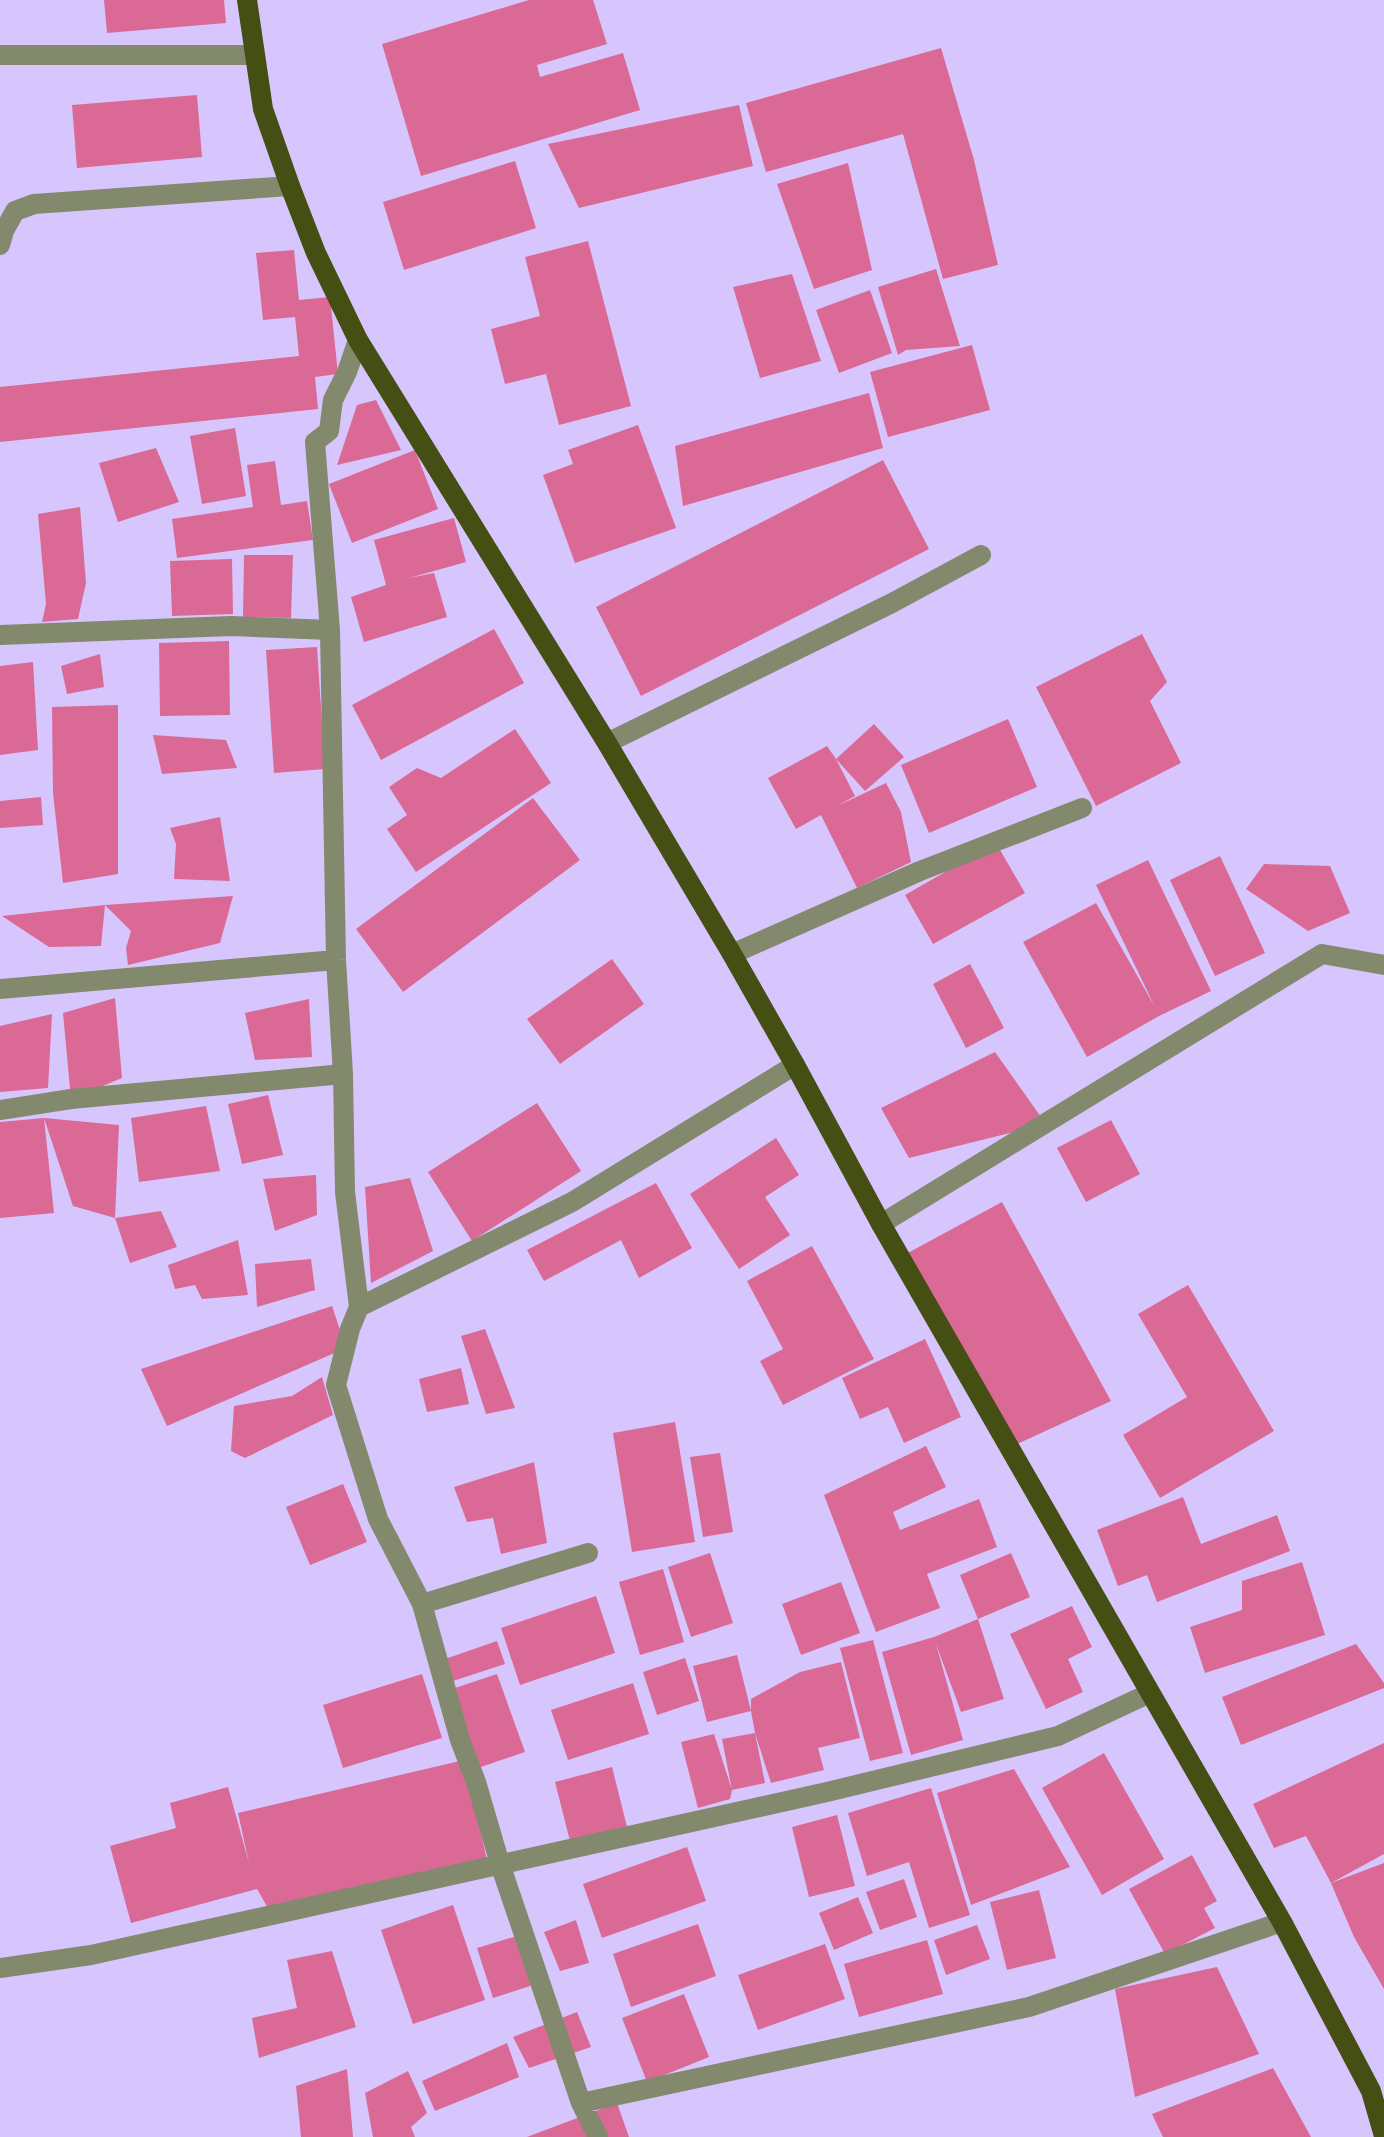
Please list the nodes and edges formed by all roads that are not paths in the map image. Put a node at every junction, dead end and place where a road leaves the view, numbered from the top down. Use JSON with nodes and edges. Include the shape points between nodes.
{"nodes":[{"id":1,"x":247,"y":0,"type":"edge"},
{"id":2,"x":0,"y":55,"type":"edge"},
{"id":3,"x":253,"y":55,"type":"junction"},
{"id":4,"x":290,"y":186,"type":"junction"},
{"id":5,"x":0,"y":245,"type":"edge"},
{"id":6,"x":358,"y":340,"type":"junction"},
{"id":7,"x":981,"y":555,"type":"dead end"},
{"id":8,"x":330,"y":630,"type":"junction"},
{"id":9,"x":0,"y":635,"type":"edge"},
{"id":10,"x":607,"y":743,"type":"junction"},
{"id":11,"x":1082,"y":808,"type":"dead end"},
{"id":12,"x":732,"y":954,"type":"junction"},
{"id":13,"x":336,"y":960,"type":"junction"},
{"id":14,"x":1384,"y":965,"type":"edge"},
{"id":15,"x":0,"y":989,"type":"edge"},
{"id":16,"x":795,"y":1065,"type":"junction"},
{"id":17,"x":343,"y":1074,"type":"junction"},
{"id":18,"x":0,"y":1110,"type":"edge"},
{"id":19,"x":881,"y":1224,"type":"junction"},
{"id":20,"x":359,"y":1307,"type":"junction"},
{"id":21,"x":588,"y":1553,"type":"dead end"},
{"id":22,"x":422,"y":1604,"type":"junction"},
{"id":23,"x":1150,"y":1693,"type":"junction"},
{"id":24,"x":500,"y":1864,"type":"junction"},
{"id":25,"x":1282,"y":1922,"type":"junction"},
{"id":26,"x":0,"y":1968,"type":"edge"},
{"id":27,"x":581,"y":2103,"type":"junction"},
{"id":28,"x":1384,"y":2136,"type":"edge"},
{"id":29,"x":598,"y":2137,"type":"edge"}],
"edges":[{"from":1,"to":3,"type":"main road"},
{"from":2,"to":3,"type":"street"},
{"from":3,"to":4,"type":"main road","via":[[263,109]]},
{"from":4,"to":5,"type":"street","via":[[34,204],[15,211]]},
{"from":4,"to":6,"type":"main road"},
{"from":6,"to":8,"type":"street","via":[[333,400],[329,431],[315,442]]},
{"from":6,"to":10,"type":"main road"},
{"from":7,"to":10,"type":"street"},
{"from":8,"to":9,"type":"street","via":[[231,626]]},
{"from":8,"to":13,"type":"street"},
{"from":10,"to":12,"type":"main road"},
{"from":11,"to":12,"type":"street","via":[[920,871]]},
{"from":12,"to":16,"type":"main road"},
{"from":13,"to":15,"type":"street"},
{"from":13,"to":17,"type":"street"},
{"from":14,"to":19,"type":"street","via":[[1322,954]]},
{"from":16,"to":19,"type":"main road"},
{"from":16,"to":20,"type":"street","via":[[572,1202]]},
{"from":17,"to":18,"type":"street"},
{"from":17,"to":20,"type":"street","via":[[345,1192]]},
{"from":19,"to":23,"type":"main road"},
{"from":20,"to":22,"type":"street","via":[[336,1385],[378,1519]]},
{"from":21,"to":22,"type":"street"},
{"from":22,"to":24,"type":"street"},
{"from":23,"to":24,"type":"street","via":[[1058,1736]]},
{"from":23,"to":25,"type":"main road"},
{"from":24,"to":26,"type":"street","via":[[91,1955]]},
{"from":24,"to":27,"type":"street"},
{"from":25,"to":27,"type":"street","via":[[1029,2007]]},
{"from":25,"to":28,"type":"main road","via":[[1371,2091]]},
{"from":27,"to":29,"type":"street"}]}
